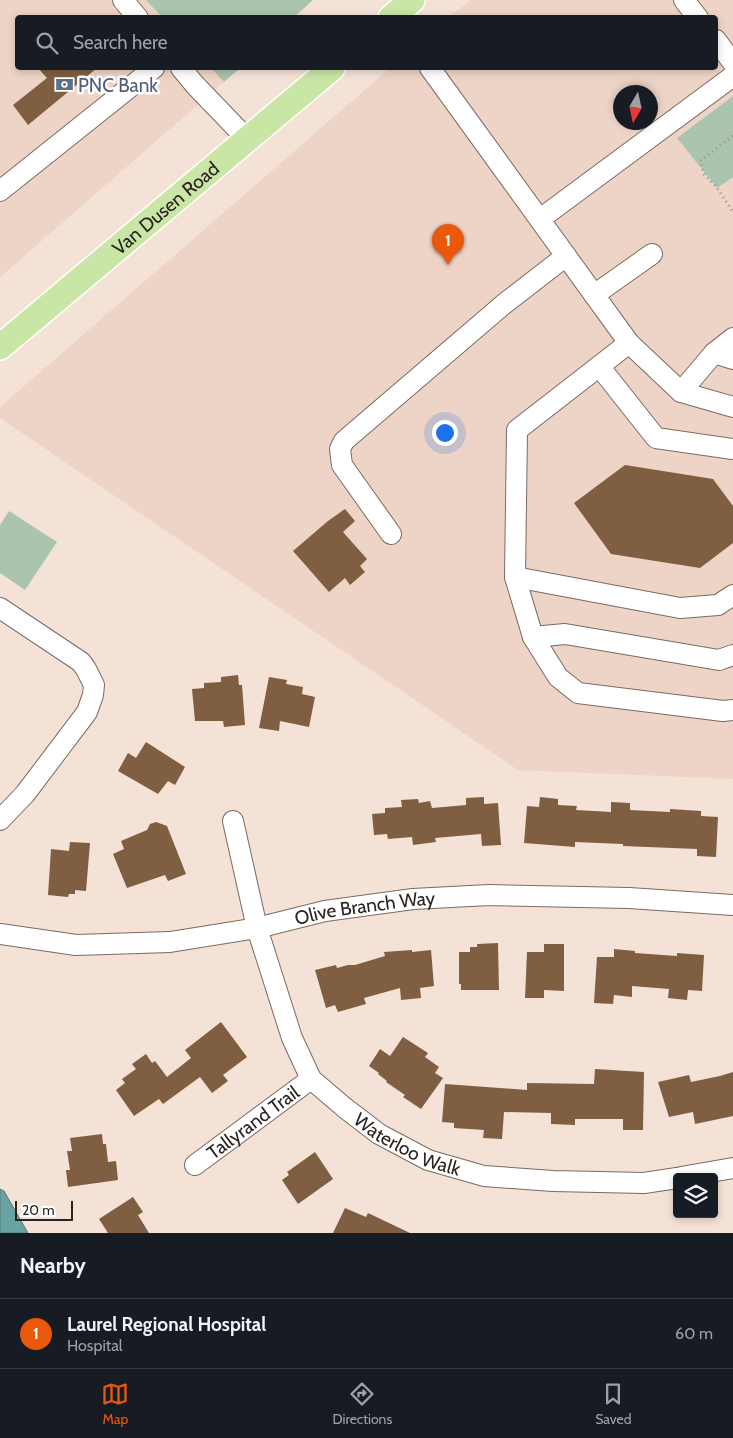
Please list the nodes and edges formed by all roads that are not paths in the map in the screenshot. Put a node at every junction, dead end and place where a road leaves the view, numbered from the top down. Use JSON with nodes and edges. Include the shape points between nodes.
{"nodes":[{"id":1,"x":123,"y":0,"type":"edge"},
{"id":2,"x":412,"y":0,"type":"edge"},
{"id":3,"x":684,"y":0,"type":"edge"},
{"id":4,"x":136,"y":15,"type":"edge"},
{"id":5,"x":394,"y":15,"type":"edge"},
{"id":6,"x":696,"y":15,"type":"edge"},
{"id":7,"x":718,"y":43,"type":"edge"},
{"id":8,"x":733,"y":63,"type":"edge"},
{"id":9,"x":151,"y":70,"type":"edge"},
{"id":10,"x":183,"y":70,"type":"edge"},
{"id":11,"x":330,"y":70,"type":"edge"},
{"id":12,"x":431,"y":70,"type":"edge"},
{"id":13,"x":733,"y":76,"type":"edge"},
{"id":14,"x":247,"y":139,"type":"junction"},
{"id":15,"x":0,"y":191,"type":"edge"},
{"id":16,"x":540,"y":219,"type":"junction"},
{"id":17,"x":652,"y":254,"type":"dead end"},
{"id":18,"x":566,"y":256,"type":"junction"},
{"id":19,"x":594,"y":295,"type":"junction"},
{"id":20,"x":733,"y":338,"type":"edge"},
{"id":21,"x":629,"y":343,"type":"junction"},
{"id":22,"x":0,"y":347,"type":"edge"},
{"id":23,"x":714,"y":353,"type":"junction"},
{"id":24,"x":733,"y":359,"type":"edge"},
{"id":25,"x":600,"y":366,"type":"junction"},
{"id":26,"x":681,"y":392,"type":"junction"},
{"id":27,"x":733,"y":407,"type":"edge"},
{"id":28,"x":733,"y":449,"type":"edge"},
{"id":29,"x":391,"y":534,"type":"dead end"},
{"id":30,"x":515,"y":577,"type":"junction"},
{"id":31,"x":733,"y":595,"type":"edge"},
{"id":32,"x":0,"y":608,"type":"edge"},
{"id":33,"x":533,"y":637,"type":"junction"},
{"id":34,"x":733,"y":655,"type":"edge"},
{"id":35,"x":733,"y":710,"type":"edge"},
{"id":36,"x":0,"y":820,"type":"edge"},
{"id":37,"x":233,"y":821,"type":"dead end"},
{"id":38,"x":733,"y":905,"type":"edge"},
{"id":39,"x":257,"y":928,"type":"junction"},
{"id":40,"x":0,"y":934,"type":"edge"},
{"id":41,"x":311,"y":1079,"type":"junction"},
{"id":42,"x":195,"y":1165,"type":"dead end"},
{"id":43,"x":733,"y":1168,"type":"edge"},
{"id":44,"x":704,"y":1173,"type":"edge"},
{"id":45,"x":673,"y":1179,"type":"edge"}],
"edges":[{"from":1,"to":4,"type":"street"},
{"from":2,"to":5,"type":"main road"},
{"from":3,"to":6,"type":"street"},
{"from":7,"to":8,"type":"street"},
{"from":9,"to":15,"type":"street"},
{"from":10,"to":14,"type":"street"},
{"from":11,"to":14,"type":"main road","name":"Van Dusen Road"},
{"from":12,"to":16,"type":"street"},
{"from":13,"to":16,"type":"street"},
{"from":14,"to":22,"type":"main road","name":"Van Dusen Road"},
{"from":16,"to":18,"type":"street"},
{"from":17,"to":19,"type":"street"},
{"from":18,"to":19,"type":"street"},
{"from":18,"to":29,"type":"street","via":[[504,304],[344,441],[340,449],[342,465]]},
{"from":19,"to":21,"type":"street"},
{"from":20,"to":23,"type":"street"},
{"from":21,"to":25,"type":"street"},
{"from":21,"to":26,"type":"street"},
{"from":23,"to":24,"type":"street"},
{"from":23,"to":26,"type":"street"},
{"from":25,"to":28,"type":"street","via":[[656,438]]},
{"from":25,"to":30,"type":"street","via":[[517,430]]},
{"from":26,"to":27,"type":"street"},
{"from":30,"to":31,"type":"street","via":[[680,608],[718,605]]},
{"from":30,"to":33,"type":"street"},
{"from":32,"to":36,"type":"street","via":[[81,662],[94,685],[86,712],[25,794]]},
{"from":33,"to":34,"type":"street","via":[[565,634],[719,660]]},
{"from":33,"to":35,"type":"street","via":[[558,678],[578,693]]},
{"from":37,"to":39,"type":"street","name":"Waterloo Walk"},
{"from":38,"to":39,"type":"street","name":"Olive Branch Way","via":[[629,898],[489,895],[413,899],[324,911]]},
{"from":39,"to":40,"type":"street","name":"Olive Branch Way","via":[[170,942],[76,945]]},
{"from":39,"to":41,"type":"street","name":"Waterloo Walk","via":[[292,1038]]},
{"from":41,"to":42,"type":"street","name":"Tallyrand Trail"},
{"from":41,"to":45,"type":"street","name":"Waterloo Walk","via":[[379,1134],[428,1160],[484,1176],[644,1183]]},
{"from":43,"to":44,"type":"street"}]}
